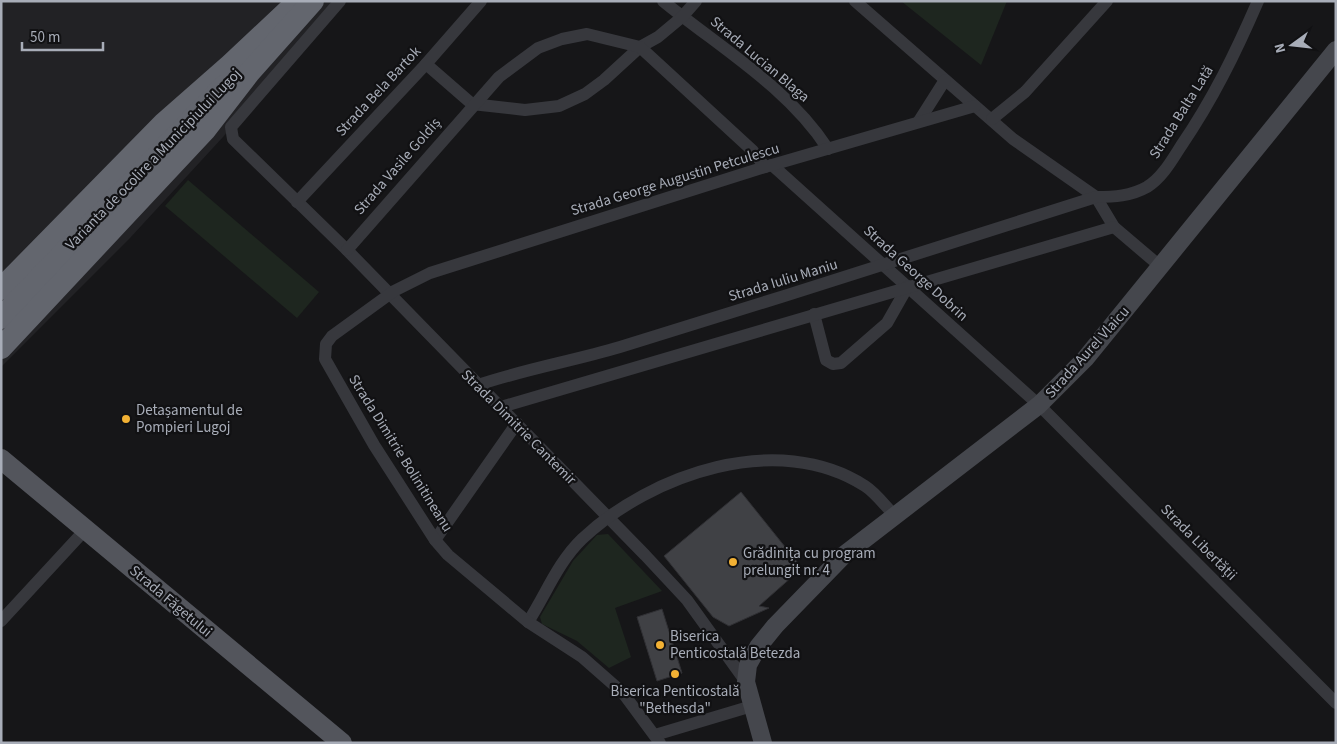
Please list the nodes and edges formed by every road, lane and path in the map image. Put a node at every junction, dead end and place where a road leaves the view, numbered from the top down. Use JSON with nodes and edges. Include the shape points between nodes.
{"nodes":[{"id":1,"x":298,"y":1,"type":"edge"},
{"id":2,"x":306,"y":1,"type":"edge"},
{"id":3,"x":313,"y":1,"type":"edge"},
{"id":4,"x":340,"y":1,"type":"edge"},
{"id":5,"x":481,"y":1,"type":"edge"},
{"id":6,"x":662,"y":1,"type":"edge"},
{"id":7,"x":696,"y":1,"type":"edge"},
{"id":8,"x":855,"y":1,"type":"edge"},
{"id":9,"x":1107,"y":1,"type":"edge"},
{"id":10,"x":1258,"y":1,"type":"edge"},
{"id":11,"x":682,"y":17,"type":"junction"},
{"id":12,"x":640,"y":47,"type":"junction"},
{"id":13,"x":1336,"y":50,"type":"edge"},
{"id":14,"x":426,"y":64,"type":"junction"},
{"id":15,"x":945,"y":80,"type":"junction"},
{"id":16,"x":472,"y":104,"type":"junction"},
{"id":17,"x":975,"y":106,"type":"junction"},
{"id":18,"x":992,"y":119,"type":"junction"},
{"id":19,"x":918,"y":121,"type":"junction"},
{"id":20,"x":828,"y":149,"type":"junction"},
{"id":21,"x":768,"y":166,"type":"junction"},
{"id":22,"x":1096,"y":197,"type":"junction"},
{"id":23,"x":297,"y":202,"type":"junction"},
{"id":24,"x":1114,"y":227,"type":"junction"},
{"id":25,"x":347,"y":250,"type":"junction"},
{"id":26,"x":884,"y":266,"type":"junction"},
{"id":27,"x":1162,"y":267,"type":"junction"},
{"id":28,"x":908,"y":286,"type":"junction"},
{"id":29,"x":1,"y":289,"type":"edge"},
{"id":30,"x":390,"y":294,"type":"junction"},
{"id":31,"x":814,"y":314,"type":"junction"},
{"id":32,"x":1,"y":318,"type":"edge"},
{"id":33,"x":1,"y":348,"type":"edge"},
{"id":34,"x":478,"y":385,"type":"junction"},
{"id":35,"x":1039,"y":404,"type":"junction"},
{"id":36,"x":501,"y":407,"type":"junction"},
{"id":37,"x":517,"y":423,"type":"junction"},
{"id":38,"x":1,"y":459,"type":"edge"},
{"id":39,"x":895,"y":516,"type":"junction"},
{"id":40,"x":608,"y":517,"type":"junction"},
{"id":41,"x":85,"y":530,"type":"junction"},
{"id":42,"x":435,"y":540,"type":"junction"},
{"id":43,"x":1,"y":621,"type":"edge"},
{"id":44,"x":528,"y":622,"type":"junction"},
{"id":45,"x":746,"y":682,"type":"junction"},
{"id":46,"x":1336,"y":703,"type":"edge"},
{"id":47,"x":752,"y":706,"type":"junction"},
{"id":48,"x":657,"y":739,"type":"edge"},
{"id":49,"x":342,"y":743,"type":"edge"},
{"id":50,"x":762,"y":743,"type":"edge"}],
"edges":[{"from":1,"to":29,"type":"highway","via":[[164,123]]},
{"from":2,"to":32,"type":"highway","name":"Varianta de ocolire a Municipiului Lugoj"},
{"from":3,"to":33,"type":"highway","via":[[249,73],[206,130]]},
{"from":4,"to":23,"type":"street","name":"Strada Dimitrie Cantemir","via":[[231,127],[232,139]]},
{"from":5,"to":14,"type":"street","name":"Strada Bela Bartok"},
{"from":6,"to":11,"type":"street","name":"Strada Lucian Blaga"},
{"from":7,"to":11,"type":"street"},
{"from":8,"to":15,"type":"street"},
{"from":9,"to":18,"type":"street","via":[[1025,92]]},
{"from":10,"to":22,"type":"street","name":"Strada Balta Lată","via":[[1230,65],[1200,119],[1165,170],[1149,186],[1134,193]]},
{"from":11,"to":12,"type":"street"},
{"from":11,"to":20,"type":"street","name":"Strada Lucian Blaga","via":[[768,84],[804,118]]},
{"from":12,"to":16,"type":"street","via":[[585,94],[559,106],[525,110]]},
{"from":12,"to":16,"type":"street","name":"Strada Vasile Goldiș","via":[[587,34],[562,39],[538,48],[499,77]]},
{"from":12,"to":21,"type":"street","name":"Strada Vasile Goldiș"},
{"from":13,"to":27,"type":"street","name":"Strada Aurel Vlaicu"},
{"from":14,"to":16,"type":"street"},
{"from":14,"to":23,"type":"street","name":"Strada Bela Bartok"},
{"from":15,"to":17,"type":"street"},
{"from":15,"to":19,"type":"street"},
{"from":16,"to":25,"type":"street","name":"Strada Vasile Goldiș"},
{"from":17,"to":18,"type":"street"},
{"from":17,"to":19,"type":"street","name":"Strada George Augustin Petculescu"},
{"from":18,"to":22,"type":"street","via":[[1013,138]]},
{"from":19,"to":20,"type":"street","name":"Strada George Augustin Petculescu"},
{"from":20,"to":21,"type":"street","name":"Strada George Augustin Petculescu"},
{"from":21,"to":26,"type":"street","name":"Strada George Dobrin"},
{"from":21,"to":30,"type":"street","name":"Strada George Augustin Petculescu","via":[[430,273]]},
{"from":22,"to":24,"type":"street"},
{"from":22,"to":26,"type":"street","name":"Strada Iuliu Maniu"},
{"from":23,"to":25,"type":"street","name":"Strada Dimitrie Cantemir"},
{"from":24,"to":27,"type":"street"},
{"from":24,"to":28,"type":"street"},
{"from":25,"to":30,"type":"street","name":"Strada Dimitrie Cantemir"},
{"from":26,"to":28,"type":"street","name":"Strada George Dobrin"},
{"from":26,"to":34,"type":"street","name":"Strada Iuliu Maniu","via":[[577,360],[511,373]]},
{"from":27,"to":35,"type":"street","name":"Strada Aurel Vlaicu","via":[[1085,359]]},
{"from":28,"to":31,"type":"street"},
{"from":28,"to":31,"type":"street","via":[[887,323],[841,363],[833,364],[826,360]]},
{"from":28,"to":35,"type":"street","name":"Strada George Dobrin"},
{"from":30,"to":34,"type":"street","name":"Strada Dimitrie Cantemir"},
{"from":30,"to":42,"type":"street","name":"Strada Dimitrie Bolinitineanu","via":[[332,336],[326,344],[325,359],[369,437]]},
{"from":31,"to":36,"type":"street"},
{"from":34,"to":36,"type":"street","name":"Strada Dimitrie Cantemir"},
{"from":35,"to":39,"type":"street","name":"Strada Aurel Vlaicu"},
{"from":35,"to":46,"type":"street","name":"Strada Libertății"},
{"from":36,"to":37,"type":"street","name":"Strada Dimitrie Cantemir"},
{"from":37,"to":40,"type":"street","name":"Strada Dimitrie Cantemir"},
{"from":37,"to":42,"type":"street"},
{"from":38,"to":41,"type":"main road","name":"Strada Făgetului"},
{"from":39,"to":40,"type":"street","via":[[866,487],[838,473],[778,461],[743,463],[689,474],[632,500]]},
{"from":39,"to":45,"type":"street","name":"Strada Aurel Vlaicu","via":[[844,555],[775,626],[748,665]]},
{"from":40,"to":44,"type":"street","via":[[565,558]]},
{"from":40,"to":45,"type":"street","name":"Strada Dimitrie Cantemir","via":[[687,600]]},
{"from":41,"to":43,"type":"street"},
{"from":41,"to":49,"type":"main road","name":"Strada Făgetului"},
{"from":42,"to":44,"type":"street","name":"Strada Dimitrie Bolinitineanu","via":[[448,555]]},
{"from":44,"to":48,"type":"street","name":"Strada Dimitrie Bolinitineanu","via":[[582,657],[623,692]]},
{"from":45,"to":47,"type":"street","name":"Strada Dimitrie Cantemir"},
{"from":47,"to":48,"type":"street"},
{"from":47,"to":50,"type":"street","name":"Strada Dimitrie Cantemir"}]}
